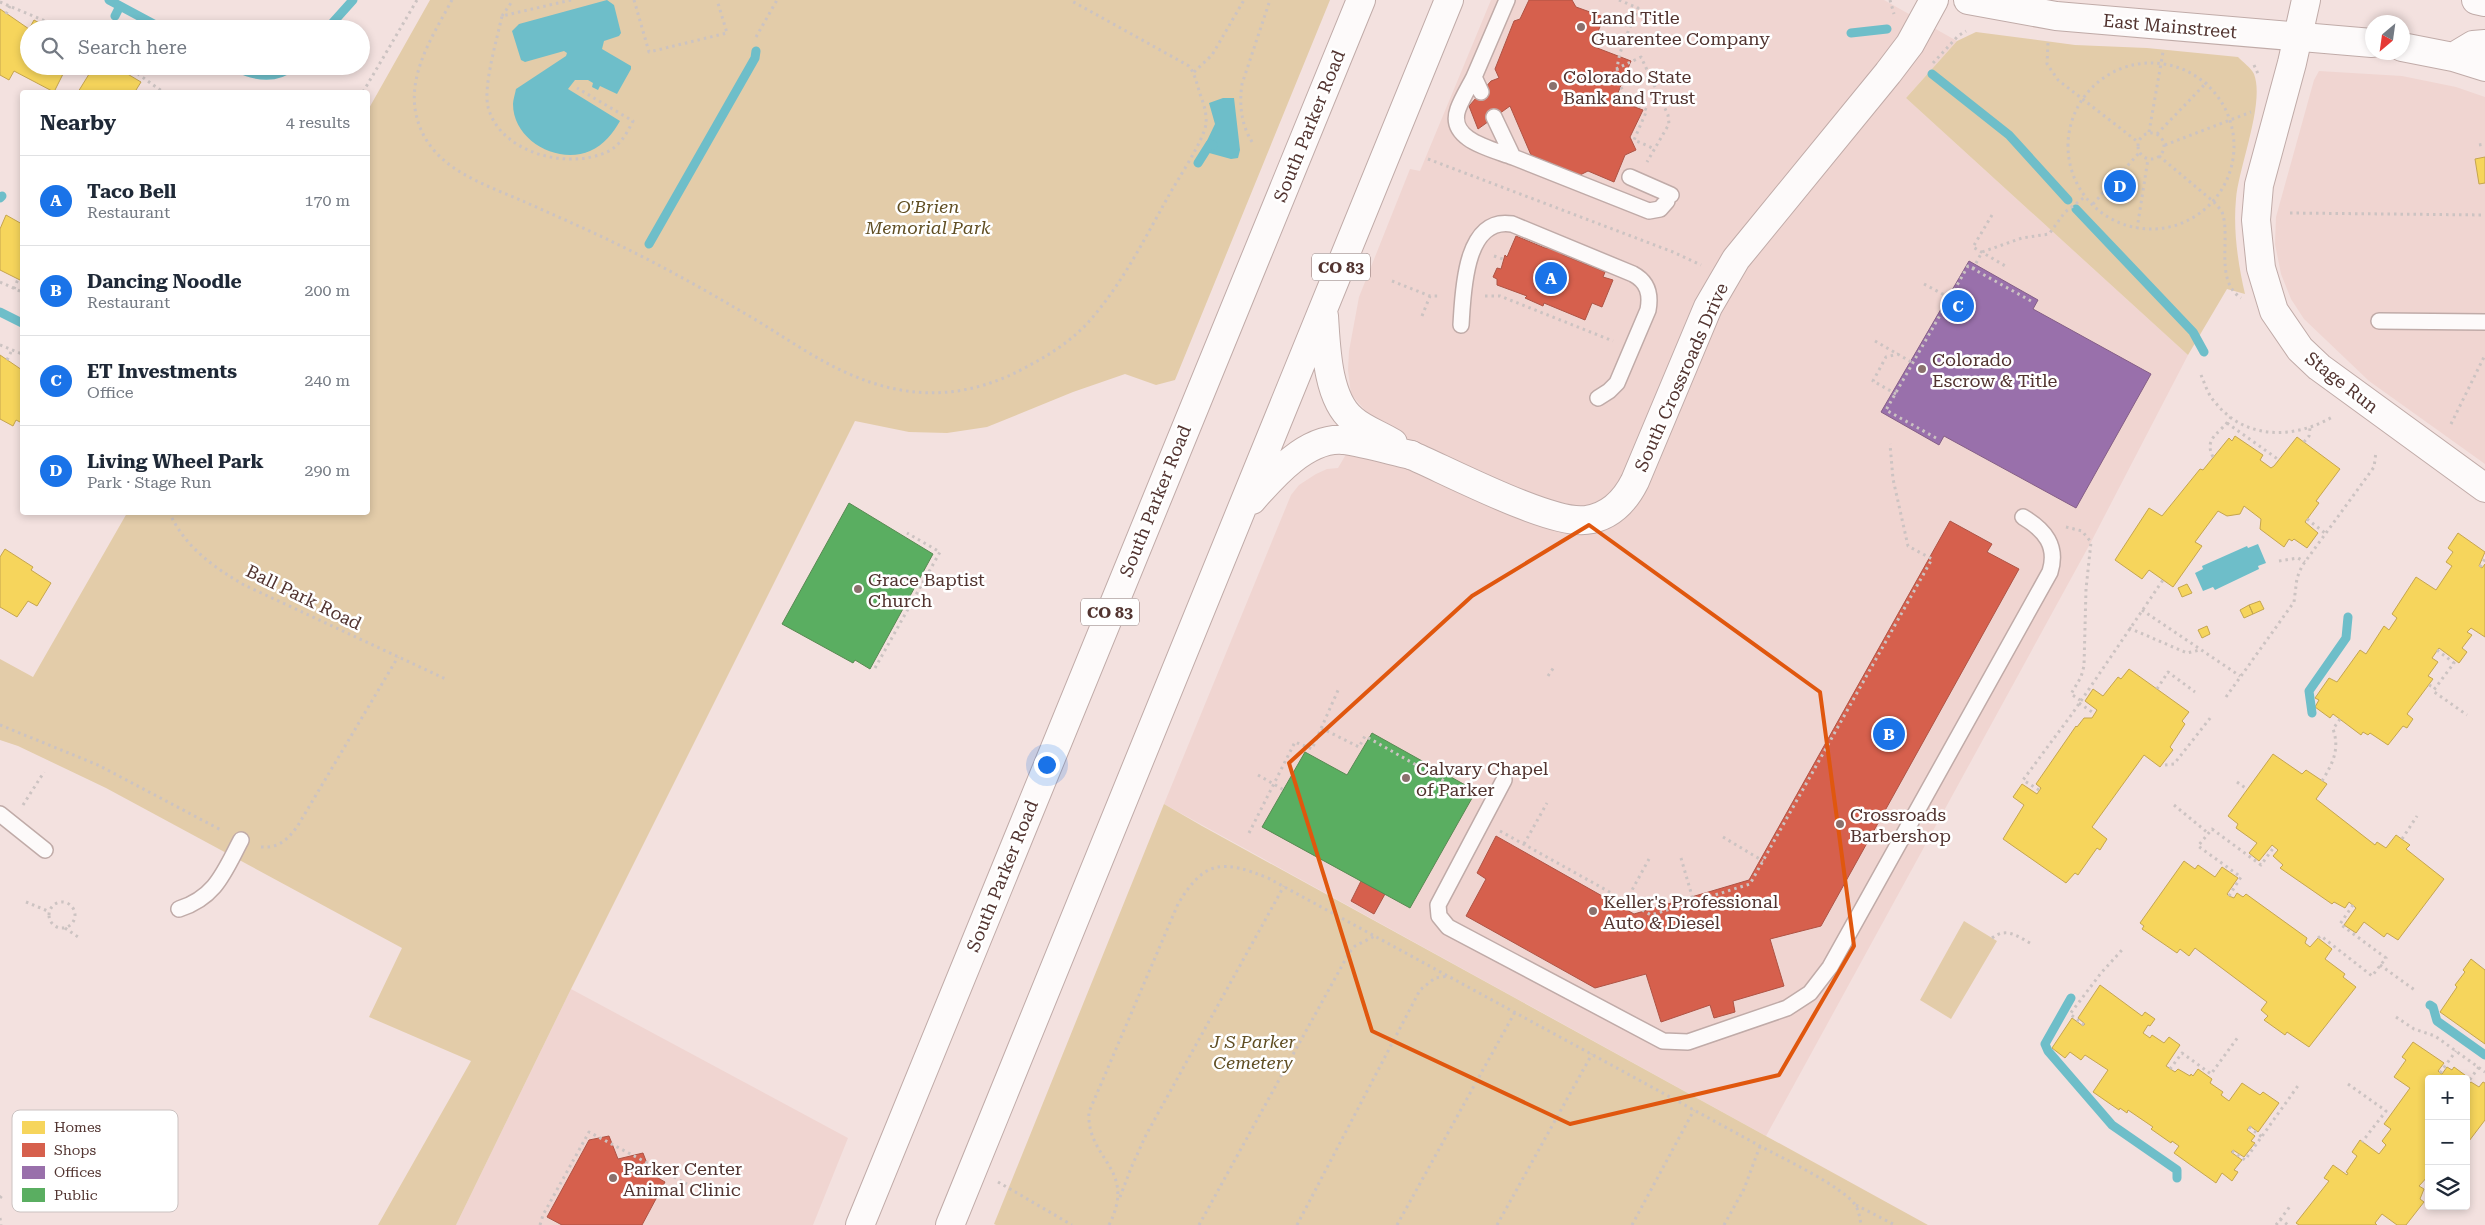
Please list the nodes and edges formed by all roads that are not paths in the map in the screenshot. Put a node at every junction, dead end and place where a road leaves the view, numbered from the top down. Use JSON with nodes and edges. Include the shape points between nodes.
{"nodes":[{"id":1,"x":1360,"y":0,"type":"edge"},
{"id":2,"x":1449,"y":0,"type":"edge"},
{"id":3,"x":1507,"y":0,"type":"edge"},
{"id":4,"x":1934,"y":0,"type":"edge"},
{"id":5,"x":1968,"y":0,"type":"edge"},
{"id":6,"x":2306,"y":0,"type":"edge"},
{"id":7,"x":2476,"y":0,"type":"edge"},
{"id":8,"x":2485,"y":2,"type":"edge"},
{"id":9,"x":2298,"y":36,"type":"junction"},
{"id":10,"x":2365,"y":42,"type":"edge"},
{"id":11,"x":2485,"y":44,"type":"edge"},
{"id":12,"x":2410,"y":49,"type":"edge"},
{"id":13,"x":2453,"y":57,"type":"junction"},
{"id":14,"x":2485,"y":67,"type":"edge"},
{"id":15,"x":1474,"y":77,"type":"junction"},
{"id":16,"x":1481,"y":92,"type":"dead end"},
{"id":17,"x":1494,"y":117,"type":"dead end"},
{"id":18,"x":1513,"y":157,"type":"junction"},
{"id":19,"x":1630,"y":177,"type":"dead end"},
{"id":20,"x":1323,"y":311,"type":"junction"},
{"id":21,"x":2379,"y":321,"type":"dead end"},
{"id":22,"x":2485,"y":322,"type":"edge"},
{"id":23,"x":1461,"y":324,"type":"dead end"},
{"id":24,"x":1598,"y":398,"type":"dead end"},
{"id":25,"x":1411,"y":455,"type":"junction"},
{"id":26,"x":2485,"y":488,"type":"edge"},
{"id":27,"x":1241,"y":512,"type":"junction"},
{"id":28,"x":2023,"y":517,"type":"dead end"},
{"id":29,"x":1504,"y":780,"type":"dead end"},
{"id":30,"x":0,"y":814,"type":"edge"},
{"id":31,"x":241,"y":840,"type":"road end"},
{"id":32,"x":44,"y":850,"type":"dead end"},
{"id":33,"x":179,"y":909,"type":"dead end"},
{"id":34,"x":871,"y":1196,"type":"junction"},
{"id":35,"x":860,"y":1225,"type":"edge"},
{"id":36,"x":868,"y":1225,"type":"edge"},
{"id":37,"x":950,"y":1225,"type":"edge"}],
"edges":[{"from":1,"to":34,"type":"main road","name":"South Parker Road","number":"CO 83"},
{"from":2,"to":20,"type":"main road","number":"CO 83"},
{"from":3,"to":15,"type":"lane"},
{"from":4,"to":25,"type":"main road","name":"South Crossroads Drive","via":[[1910,44],[1723,279],[1623,502],[1601,516],[1586,520],[1558,517]]},
{"from":5,"to":9,"type":"main road","name":"East Mainstreet","via":[[2056,16]]},
{"from":6,"to":9,"type":"main road","name":"Stage Run"},
{"from":7,"to":8,"type":"main road"},
{"from":9,"to":10,"type":"main road","name":"East Mainstreet"},
{"from":9,"to":26,"type":"main road","name":"Stage Run","via":[[2256,202],[2258,251],[2274,311],[2295,343],[2319,367]]},
{"from":11,"to":13,"type":"main road","via":[[2473,45]]},
{"from":12,"to":13,"type":"main road"},
{"from":13,"to":14,"type":"main road"},
{"from":15,"to":16,"type":"lane"},
{"from":15,"to":18,"type":"lane","via":[[1458,110],[1459,129],[1465,137],[1478,144]]},
{"from":17,"to":18,"type":"lane"},
{"from":18,"to":19,"type":"lane","via":[[1649,211],[1660,210],[1669,198]]},
{"from":20,"to":25,"type":"main road","via":[[1329,369],[1346,412],[1353,420]]},
{"from":20,"to":27,"type":"main road","number":"CO 83"},
{"from":21,"to":22,"type":"lane"},
{"from":23,"to":24,"type":"lane","via":[[1465,273],[1480,236],[1497,224],[1512,224],[1633,274],[1647,288],[1648,310],[1617,383]]},
{"from":25,"to":27,"type":"main road","via":[[1341,440],[1314,447],[1299,454],[1278,472]]},
{"from":27,"to":37,"type":"main road","number":"CO 83"},
{"from":28,"to":29,"type":"lane","via":[[2039,527],[2047,538],[2054,560],[2050,572],[1830,967],[1810,993],[1787,1008],[1688,1042],[1663,1041],[1448,927],[1439,916],[1438,905]]},
{"from":30,"to":32,"type":"lane"},
{"from":31,"to":33,"type":"lane","via":[[210,893]]},
{"from":34,"to":35,"type":"main road","name":"South Parker Road","number":"CO 83"},
{"from":34,"to":36,"type":"main road"}]}
